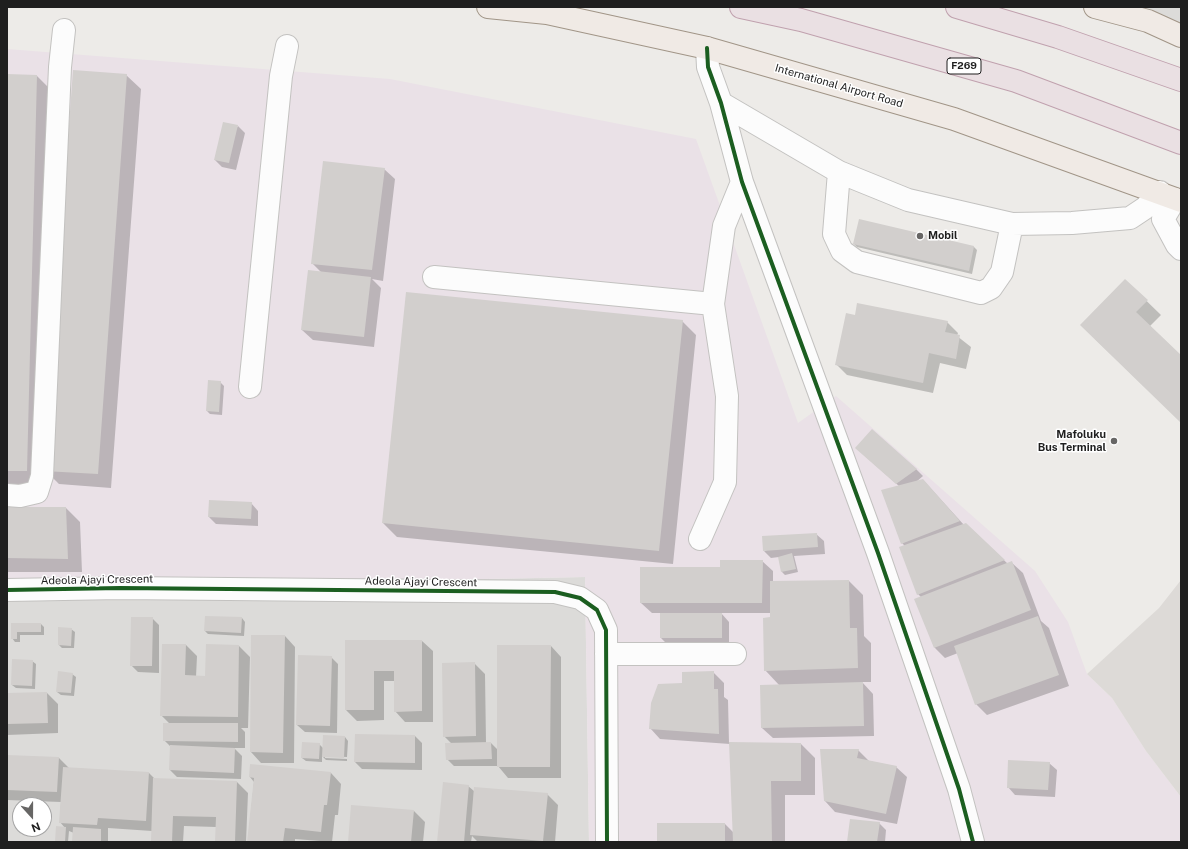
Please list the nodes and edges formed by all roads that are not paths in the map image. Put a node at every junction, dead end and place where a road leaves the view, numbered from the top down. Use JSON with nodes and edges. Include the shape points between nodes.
{"nodes":[{"id":1,"x":488,"y":7,"type":"edge"},
{"id":2,"x":741,"y":7,"type":"edge"},
{"id":3,"x":957,"y":7,"type":"edge"},
{"id":4,"x":1095,"y":7,"type":"edge"},
{"id":5,"x":64,"y":30,"type":"dead end"},
{"id":6,"x":1181,"y":36,"type":"edge"},
{"id":7,"x":287,"y":46,"type":"dead end"},
{"id":8,"x":707,"y":48,"type":"junction"},
{"id":9,"x":1181,"y":80,"type":"edge"},
{"id":10,"x":721,"y":103,"type":"junction"},
{"id":11,"x":1181,"y":143,"type":"edge"},
{"id":12,"x":839,"y":172,"type":"junction"},
{"id":13,"x":742,"y":182,"type":"junction"},
{"id":14,"x":1172,"y":197,"type":"edge"},
{"id":15,"x":1012,"y":224,"type":"junction"},
{"id":16,"x":1181,"y":249,"type":"edge"},
{"id":17,"x":434,"y":277,"type":"dead end"},
{"id":18,"x":714,"y":304,"type":"junction"},
{"id":19,"x":250,"y":387,"type":"dead end"},
{"id":20,"x":7,"y":495,"type":"edge"},
{"id":21,"x":700,"y":539,"type":"dead end"},
{"id":22,"x":7,"y":590,"type":"edge"},
{"id":23,"x":606,"y":654,"type":"junction"},
{"id":24,"x":735,"y":654,"type":"dead end"},
{"id":25,"x":607,"y":842,"type":"edge"},
{"id":26,"x":973,"y":842,"type":"edge"}],
"edges":[{"from":1,"to":8,"type":"main road","name":"International Airport Road","via":[[547,13]]},
{"from":2,"to":11,"type":"highway","number":"F269","via":[[801,20],[1016,81]]},
{"from":3,"to":9,"type":"highway"},
{"from":4,"to":6,"type":"main road","via":[[1148,21]]},
{"from":5,"to":20,"type":"street","via":[[42,476],[37,492],[20,496]]},
{"from":7,"to":19,"type":"street","via":[[281,76]]},
{"from":8,"to":10,"type":"street","via":[[708,67]]},
{"from":8,"to":14,"type":"main road","name":"International Airport Road","via":[[954,119]]},
{"from":10,"to":12,"type":"street"},
{"from":10,"to":13,"type":"street"},
{"from":12,"to":15,"type":"street","via":[[908,200]]},
{"from":12,"to":15,"type":"street","via":[[834,234],[842,251],[857,262],[981,293],[990,288],[1002,272]]},
{"from":13,"to":18,"type":"street","via":[[724,226]]},
{"from":13,"to":26,"type":"street","via":[[878,553],[959,788]]},
{"from":14,"to":15,"type":"street","via":[[1145,208],[1130,218],[1072,223]]},
{"from":14,"to":16,"type":"street","via":[[1163,219]]},
{"from":17,"to":18,"type":"street"},
{"from":18,"to":21,"type":"street","via":[[727,396],[725,482]]},
{"from":22,"to":23,"type":"street","name":"Adeola Ajayi Crescent","via":[[120,588],[554,592],[580,598],[597,610],[606,630]]},
{"from":23,"to":24,"type":"street"},
{"from":23,"to":25,"type":"street","name":"Adeola Ajayi Crescent"}]}
